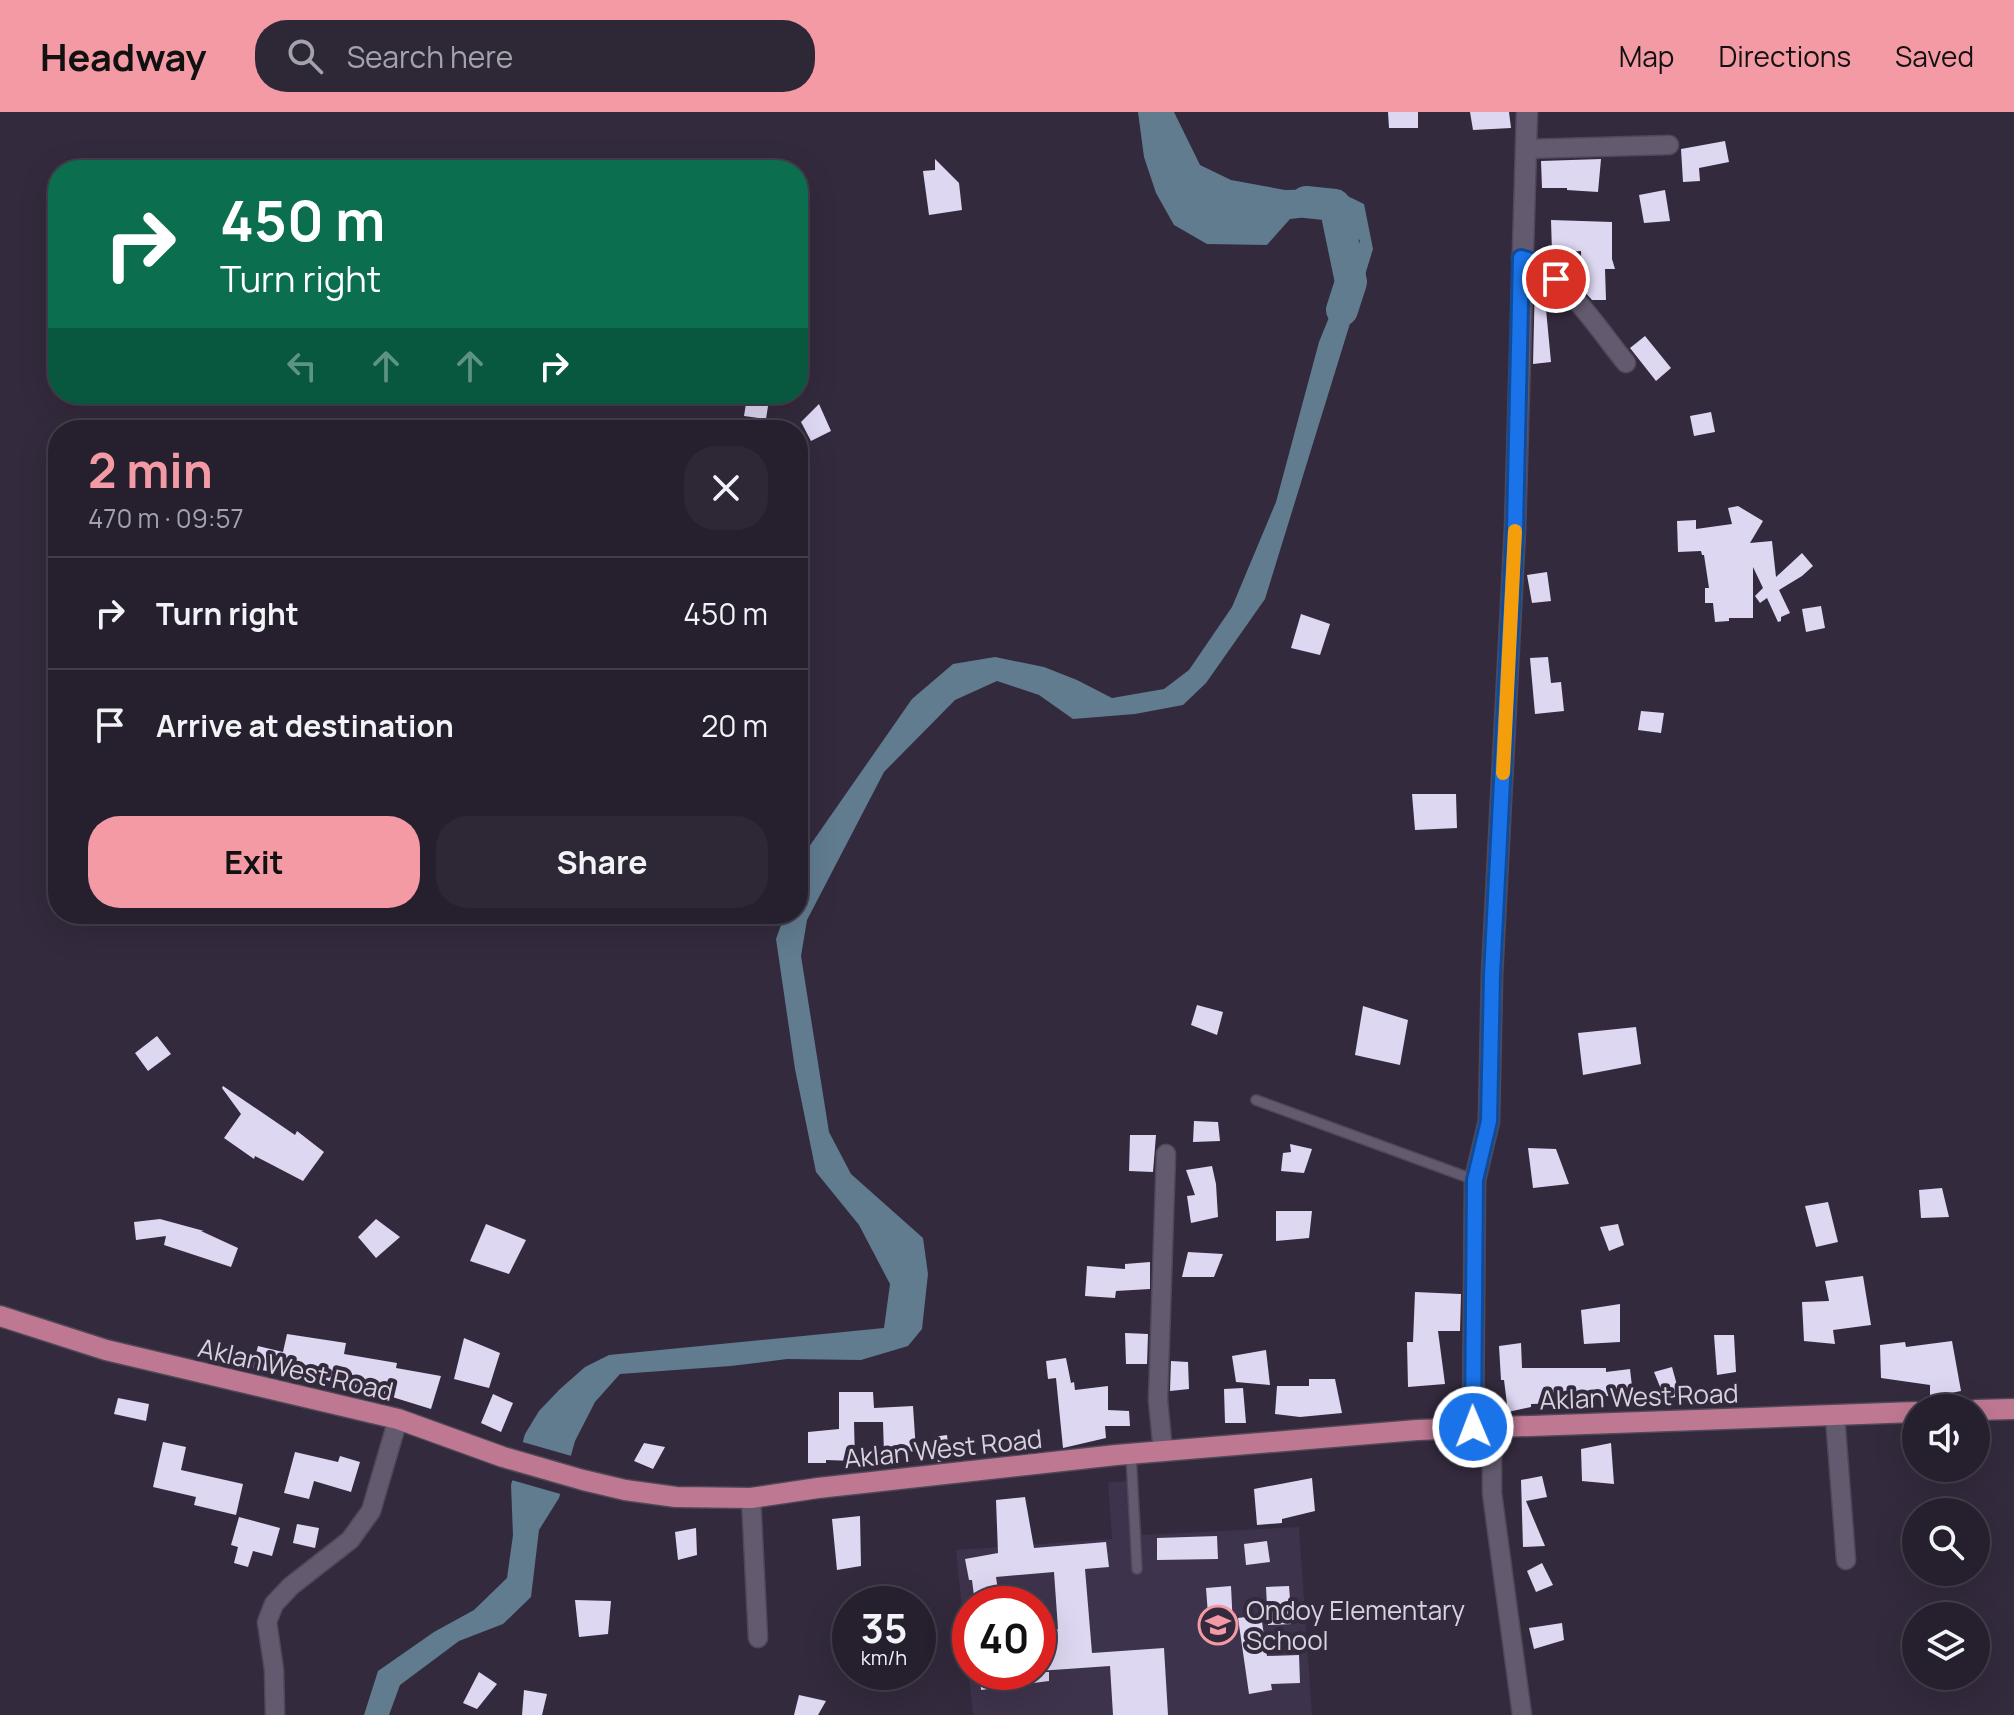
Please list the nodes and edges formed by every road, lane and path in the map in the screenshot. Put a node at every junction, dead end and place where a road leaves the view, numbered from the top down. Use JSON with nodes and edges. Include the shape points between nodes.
{"nodes":[{"id":1,"x":1527,"y":112,"type":"edge"},
{"id":2,"x":1669,"y":145,"type":"dead end"},
{"id":3,"x":1525,"y":149,"type":"junction"},
{"id":4,"x":1521,"y":258,"type":"junction"},
{"id":5,"x":1626,"y":363,"type":"dead end"},
{"id":6,"x":1256,"y":1100,"type":"dead end"},
{"id":7,"x":1166,"y":1154,"type":"dead end"},
{"id":8,"x":1475,"y":1180,"type":"junction"},
{"id":9,"x":0,"y":1316,"type":"edge"},
{"id":10,"x":2014,"y":1409,"type":"edge"},
{"id":11,"x":1990,"y":1410,"type":"edge"},
{"id":12,"x":1902,"y":1413,"type":"edge"},
{"id":13,"x":1835,"y":1416,"type":"junction"},
{"id":14,"x":398,"y":1419,"type":"junction"},
{"id":15,"x":1482,"y":1427,"type":"junction"},
{"id":16,"x":1163,"y":1452,"type":"junction"},
{"id":17,"x":1131,"y":1454,"type":"junction"},
{"id":18,"x":751,"y":1498,"type":"junction"},
{"id":19,"x":1846,"y":1560,"type":"dead end"},
{"id":20,"x":1137,"y":1569,"type":"dead end"},
{"id":21,"x":758,"y":1638,"type":"dead end"},
{"id":22,"x":275,"y":1715,"type":"edge"},
{"id":23,"x":1522,"y":1715,"type":"edge"}],
"edges":[{"from":1,"to":3,"type":"street"},
{"from":2,"to":3,"type":"street"},
{"from":3,"to":4,"type":"street"},
{"from":4,"to":5,"type":"street","via":[[1556,279]]},
{"from":4,"to":8,"type":"street","via":[[1516,513],[1489,1121]]},
{"from":6,"to":8,"type":"lane"},
{"from":7,"to":16,"type":"street","via":[[1158,1400]]},
{"from":8,"to":15,"type":"street"},
{"from":9,"to":14,"type":"main road","name":"Aklan West Road","via":[[106,1350]]},
{"from":10,"to":11,"type":"main road"},
{"from":12,"to":13,"type":"main road","name":"Aklan West Road"},
{"from":13,"to":15,"type":"main road","name":"Aklan West Road"},
{"from":13,"to":19,"type":"street"},
{"from":14,"to":18,"type":"main road","name":"Aklan West Road","via":[[503,1457],[625,1490]]},
{"from":14,"to":22,"type":"street","via":[[371,1511],[350,1540],[274,1604],[267,1622]]},
{"from":15,"to":16,"type":"main road","name":"Aklan West Road"},
{"from":15,"to":23,"type":"street"},
{"from":16,"to":17,"type":"main road","name":"Aklan West Road"},
{"from":17,"to":18,"type":"main road","name":"Aklan West Road"},
{"from":17,"to":20,"type":"lane"},
{"from":18,"to":21,"type":"street"}]}
